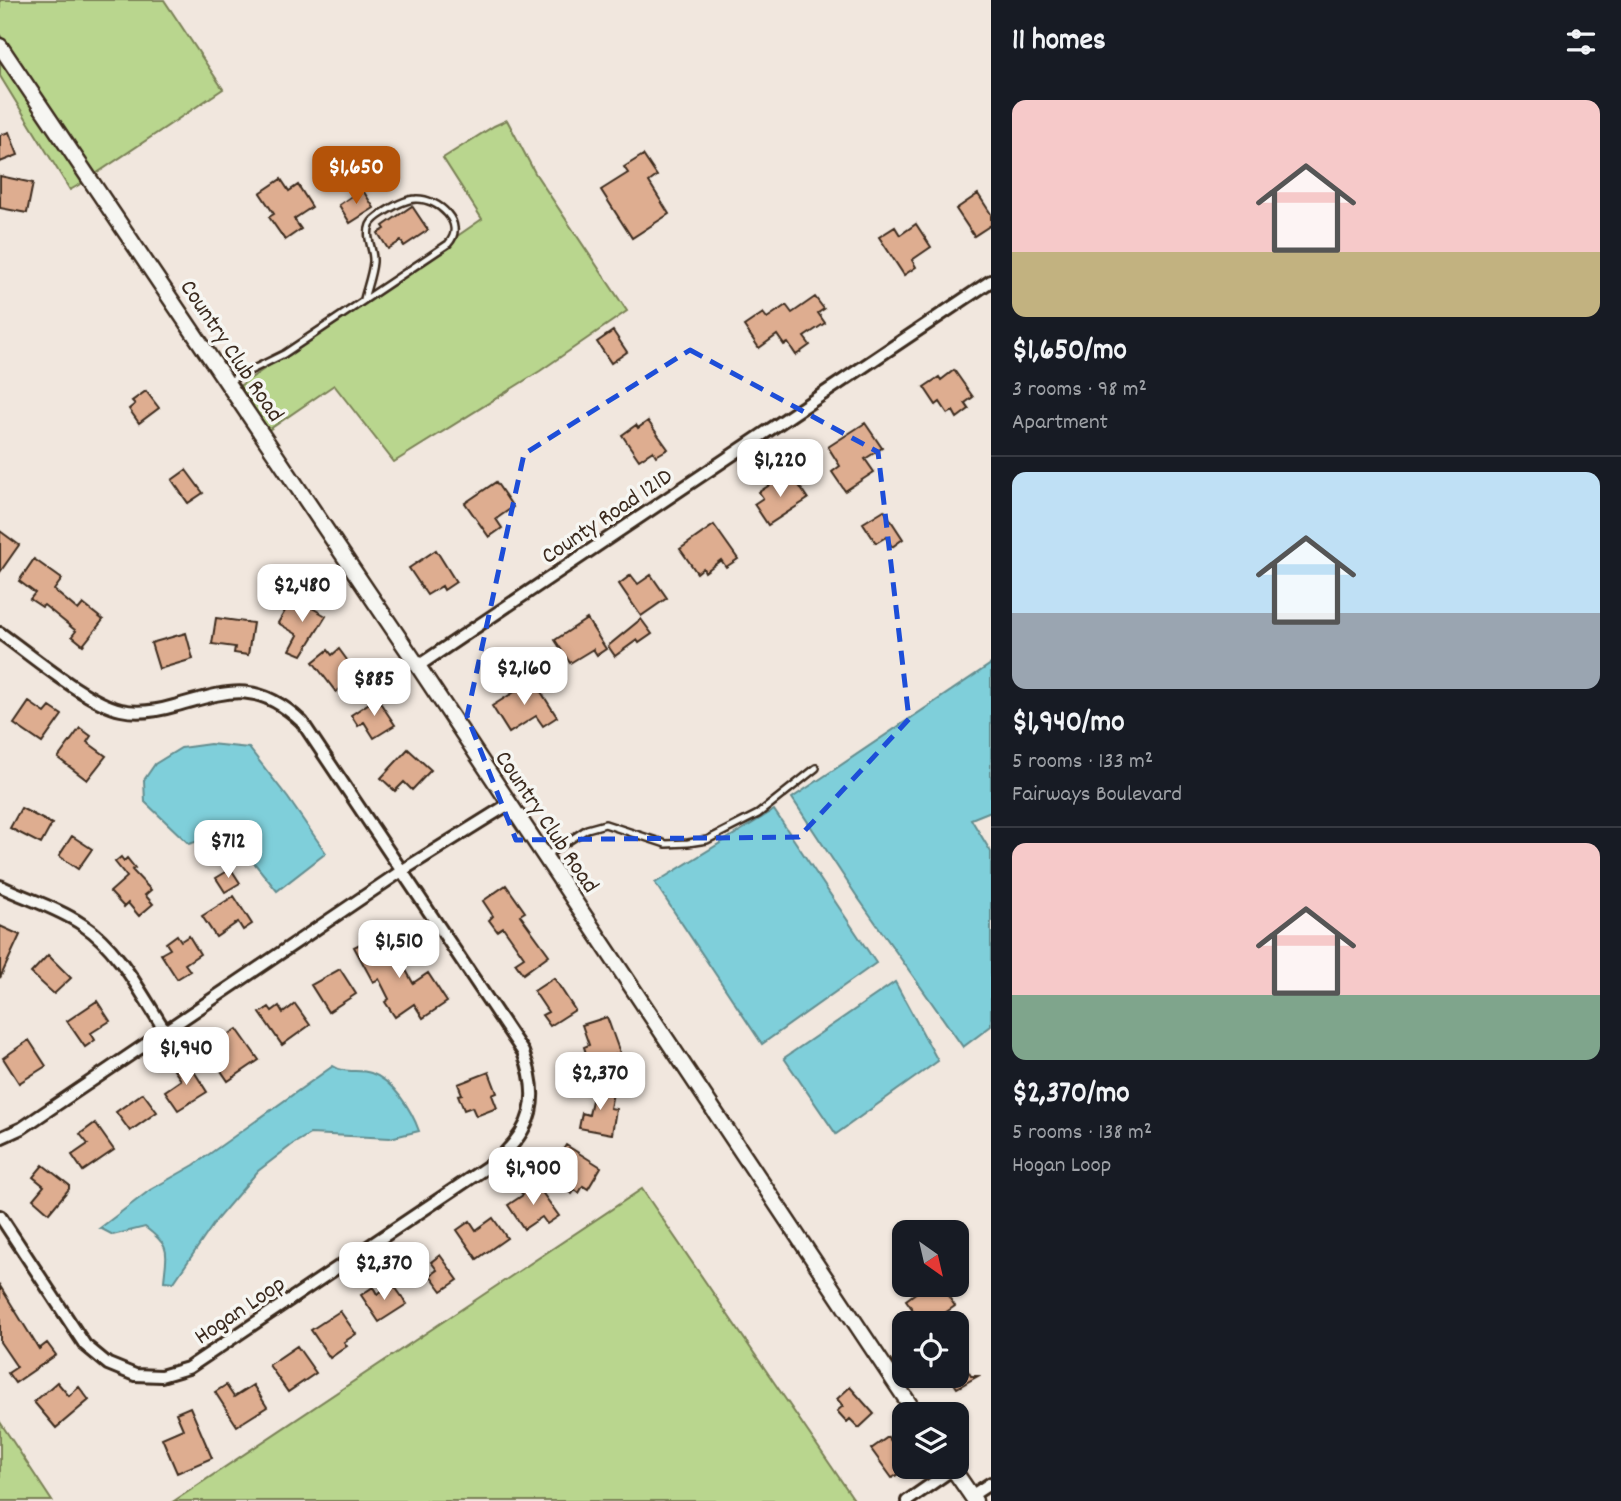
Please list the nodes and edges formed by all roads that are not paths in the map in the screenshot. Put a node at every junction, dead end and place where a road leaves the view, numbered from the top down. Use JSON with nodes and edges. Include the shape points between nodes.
{"nodes":[{"id":1,"x":0,"y":46,"type":"edge"},
{"id":2,"x":991,"y":281,"type":"edge"},
{"id":3,"x":364,"y":299,"type":"junction"},
{"id":4,"x":227,"y":382,"type":"junction"},
{"id":5,"x":0,"y":633,"type":"edge"},
{"id":6,"x":418,"y":666,"type":"junction"},
{"id":7,"x":816,"y":768,"type":"dead end"},
{"id":8,"x":509,"y":804,"type":"junction"},
{"id":9,"x":545,"y":857,"type":"junction"},
{"id":10,"x":403,"y":870,"type":"junction"},
{"id":11,"x":0,"y":886,"type":"edge"},
{"id":12,"x":166,"y":1032,"type":"junction"},
{"id":13,"x":0,"y":1138,"type":"edge"},
{"id":14,"x":0,"y":1216,"type":"edge"},
{"id":15,"x":908,"y":1402,"type":"edge"},
{"id":16,"x":937,"y":1479,"type":"edge"},
{"id":17,"x":959,"y":1479,"type":"edge"},
{"id":18,"x":991,"y":1483,"type":"edge"},
{"id":19,"x":973,"y":1499,"type":"edge"},
{"id":20,"x":907,"y":1501,"type":"edge"}],
"edges":[{"from":1,"to":4,"type":"street","name":"Country Club Road"},
{"from":2,"to":6,"type":"street","name":"County Road 121D"},
{"from":3,"to":3,"type":"lane","via":[[454,238],[453,223],[439,206],[415,199],[374,219],[369,231],[373,263]]},
{"from":3,"to":4,"type":"lane","via":[[284,354]]},
{"from":4,"to":6,"type":"street","name":"Country Club Road"},
{"from":5,"to":10,"type":"street","name":"Hogan Loop","via":[[89,696],[122,711],[143,712],[238,692],[274,699],[302,722]]},
{"from":6,"to":8,"type":"street","name":"Country Club Road"},
{"from":7,"to":9,"type":"lane","via":[[758,814],[707,840],[666,844],[605,824],[587,829]]},
{"from":8,"to":9,"type":"street","name":"Country Club Road"},
{"from":8,"to":10,"type":"street"},
{"from":9,"to":15,"type":"street","name":"Country Club Road"},
{"from":10,"to":12,"type":"street"},
{"from":10,"to":14,"type":"street","name":"Hogan Loop","via":[[523,1052],[532,1075],[527,1121],[515,1144],[496,1161],[188,1368],[160,1376],[135,1375],[108,1364],[85,1345]]},
{"from":11,"to":12,"type":"street","via":[[68,915],[101,940]]},
{"from":12,"to":13,"type":"street"},
{"from":16,"to":20,"type":"street"},
{"from":17,"to":19,"type":"street"},
{"from":18,"to":19,"type":"street"}]}
